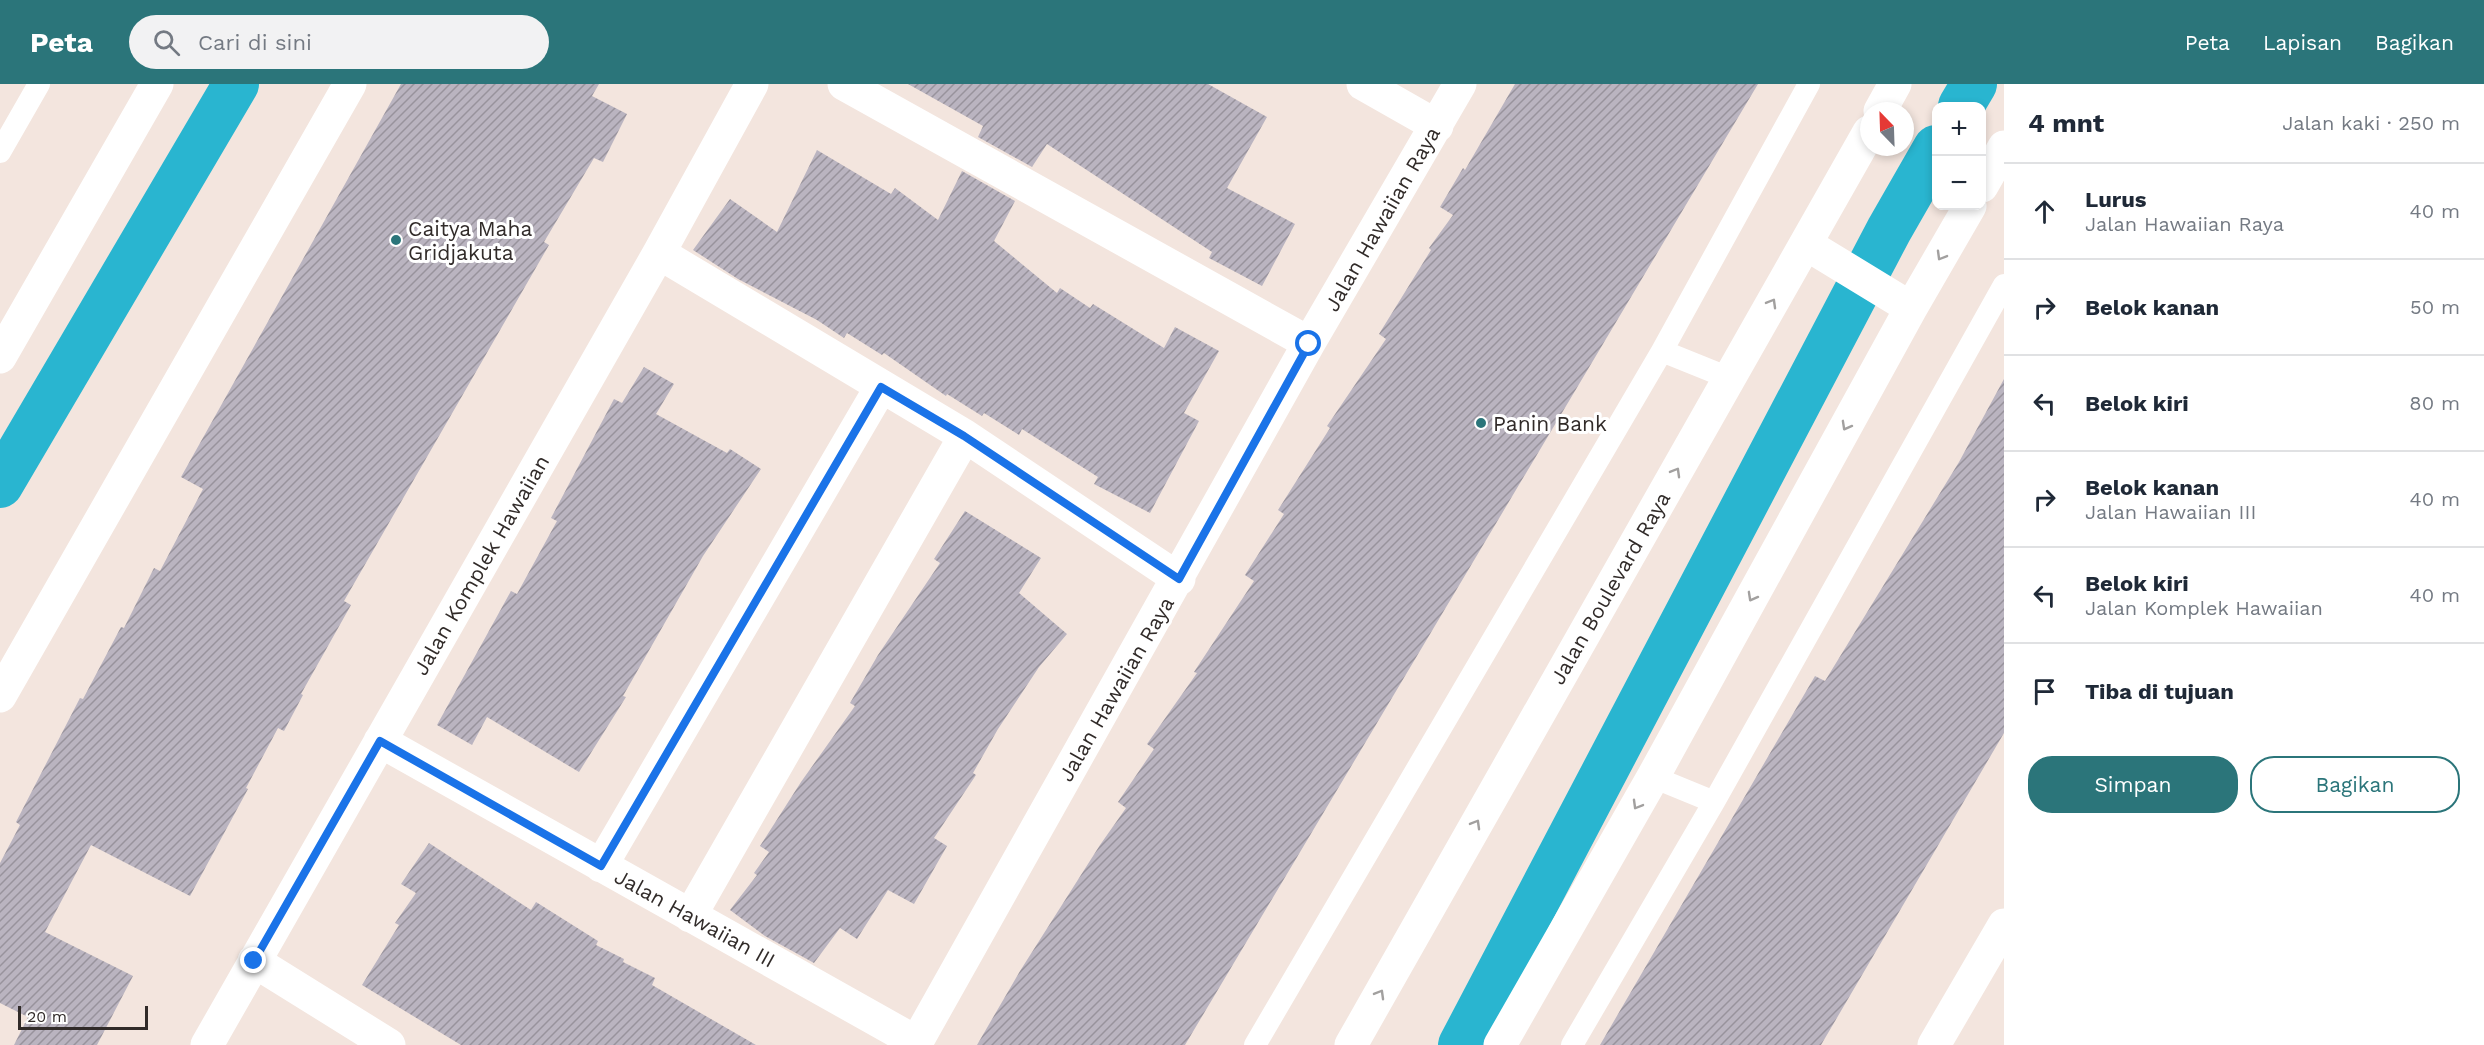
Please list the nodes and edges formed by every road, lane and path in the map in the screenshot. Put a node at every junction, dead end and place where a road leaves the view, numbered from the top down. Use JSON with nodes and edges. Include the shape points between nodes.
{"nodes":[{"id":1,"x":39,"y":84,"type":"edge"},
{"id":2,"x":157,"y":84,"type":"edge"},
{"id":3,"x":350,"y":84,"type":"edge"},
{"id":4,"x":752,"y":84,"type":"edge"},
{"id":5,"x":844,"y":84,"type":"edge"},
{"id":6,"x":1364,"y":84,"type":"edge"},
{"id":7,"x":1460,"y":84,"type":"edge"},
{"id":8,"x":1809,"y":84,"type":"edge"},
{"id":9,"x":1895,"y":84,"type":"edge"},
{"id":10,"x":1885,"y":102,"type":"edge"},
{"id":11,"x":1437,"y":126,"type":"junction"},
{"id":12,"x":2004,"y":147,"type":"edge"},
{"id":13,"x":1860,"y":150,"type":"edge"},
{"id":14,"x":0,"y":152,"type":"edge"},
{"id":15,"x":1986,"y":179,"type":"edge"},
{"id":16,"x":1967,"y":210,"type":"edge"},
{"id":17,"x":1811,"y":248,"type":"junction"},
{"id":18,"x":659,"y":253,"type":"junction"},
{"id":19,"x":2004,"y":285,"type":"edge"},
{"id":20,"x":1903,"y":303,"type":"junction"},
{"id":21,"x":1309,"y":344,"type":"junction"},
{"id":22,"x":1662,"y":351,"type":"junction"},
{"id":23,"x":0,"y":357,"type":"edge"},
{"id":24,"x":1729,"y":378,"type":"junction"},
{"id":25,"x":881,"y":387,"type":"junction"},
{"id":26,"x":964,"y":436,"type":"junction"},
{"id":27,"x":1179,"y":579,"type":"junction"},
{"id":28,"x":0,"y":696,"type":"edge"},
{"id":29,"x":380,"y":741,"type":"junction"},
{"id":30,"x":1653,"y":777,"type":"junction"},
{"id":31,"x":1714,"y":802,"type":"junction"},
{"id":32,"x":601,"y":866,"type":"junction"},
{"id":33,"x":690,"y":916,"type":"junction"},
{"id":34,"x":2004,"y":926,"type":"edge"},
{"id":35,"x":254,"y":961,"type":"junction"},
{"id":36,"x":916,"y":1044,"type":"edge"},
{"id":37,"x":207,"y":1045,"type":"edge"},
{"id":38,"x":389,"y":1045,"type":"edge"},
{"id":39,"x":1255,"y":1045,"type":"edge"},
{"id":40,"x":1351,"y":1045,"type":"edge"},
{"id":41,"x":1500,"y":1045,"type":"edge"},
{"id":42,"x":1572,"y":1045,"type":"edge"},
{"id":43,"x":1934,"y":1045,"type":"edge"}],
"edges":[{"from":1,"to":14,"type":"lane"},
{"from":2,"to":23,"type":"street"},
{"from":3,"to":28,"type":"street"},
{"from":4,"to":18,"type":"street","name":"Jalan Komplek Hawaiian"},
{"from":5,"to":21,"type":"street"},
{"from":6,"to":11,"type":"street"},
{"from":7,"to":11,"type":"street","name":"Jalan Hawaiian Raya"},
{"from":8,"to":22,"type":"lane"},
{"from":9,"to":10,"type":"street"},
{"from":11,"to":21,"type":"street","name":"Jalan Hawaiian Raya"},
{"from":12,"to":15,"type":"street"},
{"from":13,"to":17,"type":"street","name":"Jalan Boulevard Raya"},
{"from":16,"to":20,"type":"street","one_way":true},
{"from":17,"to":20,"type":"street"},
{"from":24,"to":17,"type":"street","name":"Jalan Boulevard Raya","one_way":true},
{"from":18,"to":25,"type":"street"},
{"from":18,"to":29,"type":"street","name":"Jalan Komplek Hawaiian"},
{"from":19,"to":31,"type":"lane"},
{"from":20,"to":30,"type":"street","one_way":true},
{"from":21,"to":27,"type":"street","name":"Jalan Hawaiian Raya"},
{"from":22,"to":24,"type":"lane"},
{"from":22,"to":39,"type":"lane"},
{"from":40,"to":24,"type":"street","name":"Jalan Boulevard Raya","one_way":true},
{"from":25,"to":26,"type":"street"},
{"from":25,"to":32,"type":"street"},
{"from":26,"to":27,"type":"street"},
{"from":26,"to":33,"type":"street"},
{"from":27,"to":36,"type":"street","name":"Jalan Hawaiian Raya"},
{"from":29,"to":32,"type":"street","name":"Jalan Hawaiian III"},
{"from":29,"to":35,"type":"street","name":"Jalan Komplek Hawaiian"},
{"from":30,"to":31,"type":"lane"},
{"from":30,"to":41,"type":"street","one_way":true},
{"from":31,"to":42,"type":"lane"},
{"from":32,"to":33,"type":"street","name":"Jalan Hawaiian III"},
{"from":33,"to":36,"type":"street","name":"Jalan Hawaiian III"},
{"from":34,"to":43,"type":"street"},
{"from":35,"to":37,"type":"street","name":"Jalan Komplek Hawaiian"},
{"from":35,"to":38,"type":"street"}]}
